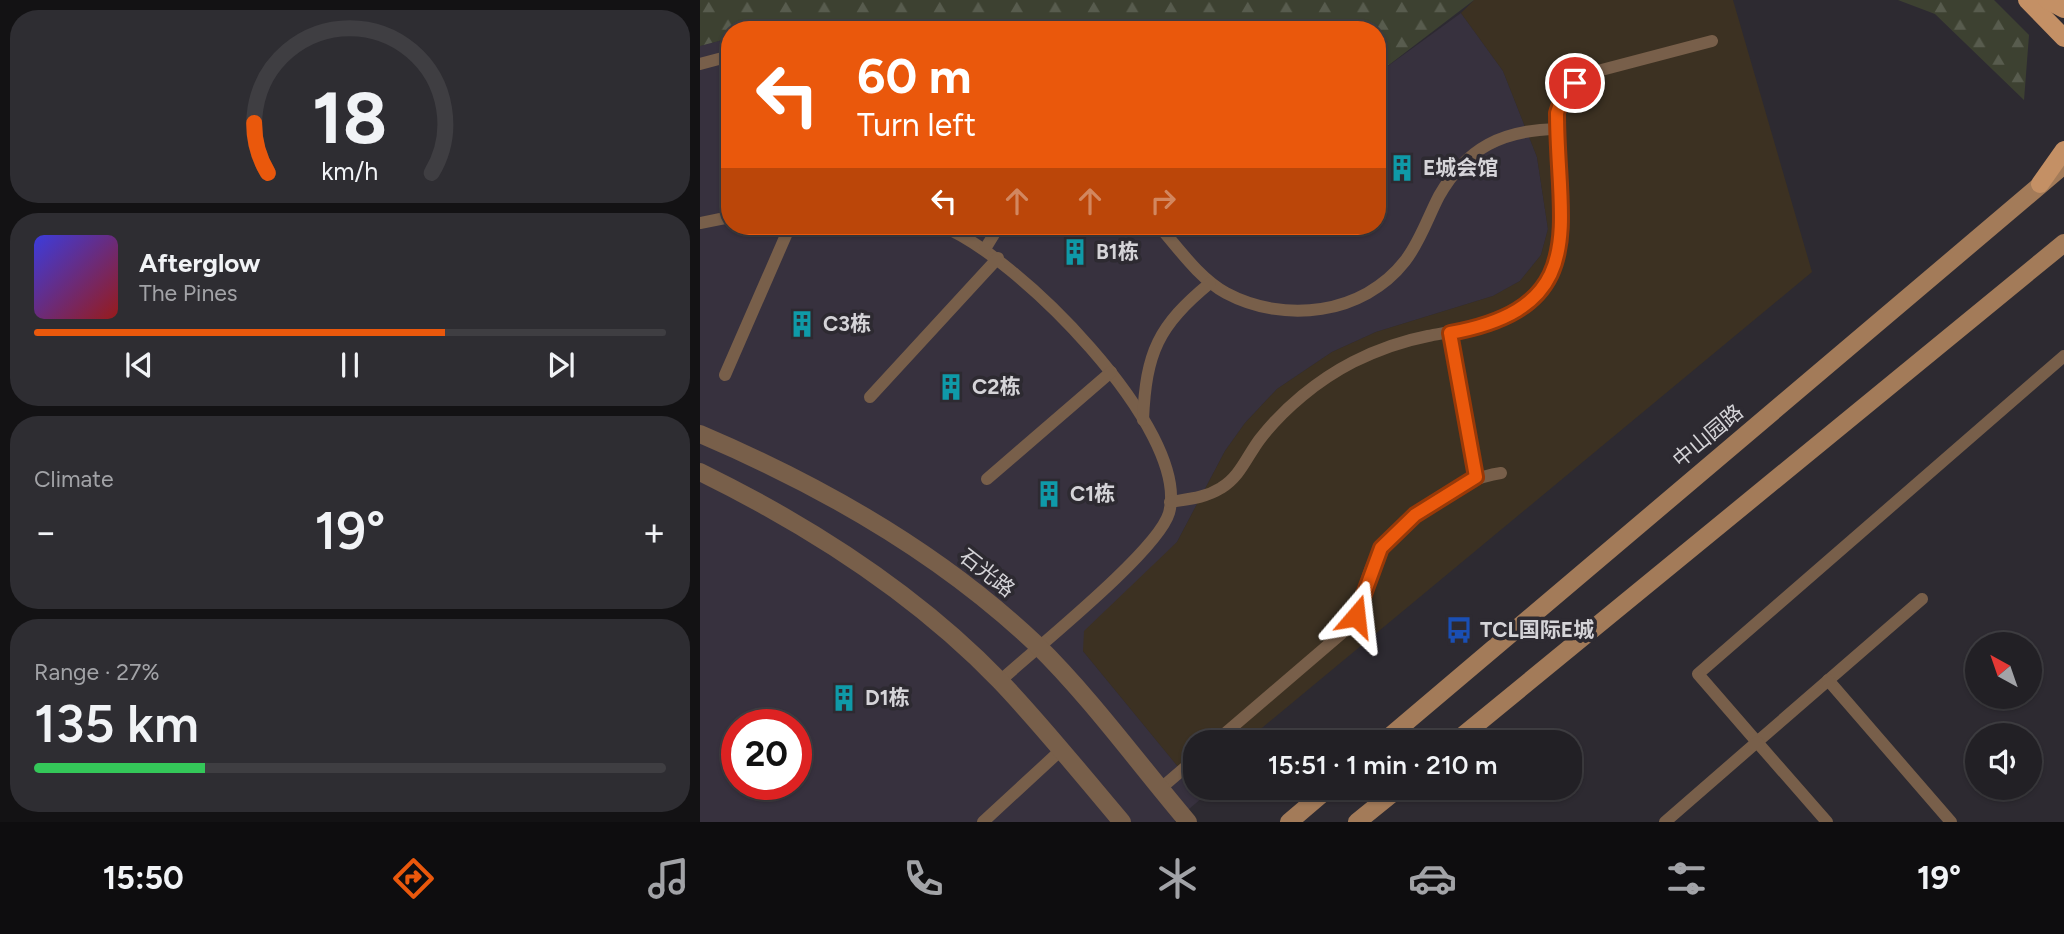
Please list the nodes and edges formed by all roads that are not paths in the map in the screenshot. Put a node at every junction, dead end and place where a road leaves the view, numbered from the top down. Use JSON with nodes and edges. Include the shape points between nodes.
{"nodes":[{"id":1,"x":2027,"y":0,"type":"edge"},
{"id":2,"x":2047,"y":0,"type":"edge"},
{"id":3,"x":2064,"y":9,"type":"edge"},
{"id":4,"x":2064,"y":38,"type":"edge"},
{"id":5,"x":1712,"y":41,"type":"dead end"},
{"id":6,"x":721,"y":58,"type":"edge"},
{"id":7,"x":700,"y":64,"type":"edge"},
{"id":8,"x":1557,"y":129,"type":"junction"},
{"id":9,"x":2064,"y":150,"type":"edge"},
{"id":10,"x":2064,"y":165,"type":"edge"},
{"id":11,"x":2040,"y":184,"type":"junction"},
{"id":12,"x":721,"y":218,"type":"edge"},
{"id":13,"x":700,"y":223,"type":"edge"},
{"id":14,"x":786,"y":235,"type":"edge"},
{"id":15,"x":963,"y":235,"type":"edge"},
{"id":16,"x":994,"y":235,"type":"edge"},
{"id":17,"x":1167,"y":235,"type":"edge"},
{"id":18,"x":2064,"y":243,"type":"edge"},
{"id":19,"x":985,"y":249,"type":"junction"},
{"id":20,"x":998,"y":258,"type":"junction"},
{"id":21,"x":1210,"y":283,"type":"junction"},
{"id":22,"x":1450,"y":333,"type":"junction"},
{"id":23,"x":2064,"y":356,"type":"edge"},
{"id":24,"x":1111,"y":372,"type":"junction"},
{"id":25,"x":725,"y":375,"type":"dead end"},
{"id":26,"x":870,"y":397,"type":"dead end"},
{"id":27,"x":1143,"y":421,"type":"junction"},
{"id":28,"x":700,"y":434,"type":"edge"},
{"id":29,"x":700,"y":472,"type":"edge"},
{"id":30,"x":1501,"y":474,"type":"dead end"},
{"id":31,"x":1476,"y":477,"type":"junction"},
{"id":32,"x":987,"y":479,"type":"dead end"},
{"id":33,"x":1170,"y":502,"type":"junction"},
{"id":34,"x":1922,"y":599,"type":"dead end"},
{"id":35,"x":1038,"y":646,"type":"junction"},
{"id":36,"x":1828,"y":680,"type":"junction"},
{"id":37,"x":1000,"y":681,"type":"junction"},
{"id":38,"x":1229,"y":730,"type":"edge"},
{"id":39,"x":1397,"y":730,"type":"edge"},
{"id":40,"x":1470,"y":730,"type":"edge"},
{"id":41,"x":1757,"y":742,"type":"junction"},
{"id":42,"x":1061,"y":750,"type":"junction"},
{"id":43,"x":1183,"y":769,"type":"edge"},
{"id":44,"x":1160,"y":789,"type":"junction"},
{"id":45,"x":1315,"y":800,"type":"edge"},
{"id":46,"x":1384,"y":800,"type":"edge"},
{"id":47,"x":983,"y":822,"type":"edge"},
{"id":48,"x":1122,"y":822,"type":"edge"},
{"id":49,"x":1188,"y":822,"type":"edge"},
{"id":50,"x":1289,"y":822,"type":"edge"},
{"id":51,"x":1357,"y":822,"type":"edge"},
{"id":52,"x":1665,"y":822,"type":"edge"},
{"id":53,"x":1827,"y":822,"type":"edge"},
{"id":54,"x":1951,"y":822,"type":"edge"}],
"edges":[{"from":1,"to":4,"type":"main road"},
{"from":2,"to":3,"type":"main road"},
{"from":5,"to":8,"type":"lane","via":[[1590,74],[1562,98]]},
{"from":6,"to":7,"type":"lane"},
{"from":8,"to":21,"type":"lane","via":[[1506,134],[1481,147],[1441,193],[1405,262],[1348,304],[1317,312],[1282,309],[1227,294]]},
{"from":8,"to":22,"type":"lane","via":[[1561,235],[1550,278],[1517,313]]},
{"from":9,"to":11,"type":"main road"},
{"from":10,"to":11,"type":"main road","name":"中山园路"},
{"from":11,"to":39,"type":"main road","name":"中山园路"},
{"from":12,"to":13,"type":"lane"},
{"from":14,"to":25,"type":"lane"},
{"from":15,"to":19,"type":"lane"},
{"from":16,"to":19,"type":"lane"},
{"from":17,"to":21,"type":"lane"},
{"from":18,"to":40,"type":"main road"},
{"from":19,"to":20,"type":"lane"},
{"from":20,"to":24,"type":"lane","via":[[1038,291]]},
{"from":20,"to":26,"type":"lane"},
{"from":21,"to":27,"type":"lane","via":[[1181,310],[1155,347],[1147,369]]},
{"from":22,"to":31,"type":"lane"},
{"from":22,"to":33,"type":"lane","via":[[1391,345],[1352,362],[1283,412],[1223,487],[1206,496]]},
{"from":23,"to":41,"type":"lane","via":[[1698,674]]},
{"from":24,"to":27,"type":"lane"},
{"from":24,"to":32,"type":"lane"},
{"from":27,"to":33,"type":"lane","via":[[1167,474]]},
{"from":28,"to":35,"type":"street","name":"石光路","via":[[811,488],[948,571]]},
{"from":29,"to":37,"type":"street","via":[[765,504],[868,572],[931,619]]},
{"from":30,"to":31,"type":"lane"},
{"from":31,"to":38,"type":"lane","via":[[1396,531],[1372,565],[1348,628]]},
{"from":33,"to":35,"type":"lane","via":[[1162,529],[1152,543]]},
{"from":34,"to":36,"type":"lane"},
{"from":35,"to":37,"type":"lane"},
{"from":35,"to":44,"type":"street","name":"石光路"},
{"from":36,"to":41,"type":"lane"},
{"from":36,"to":54,"type":"lane"},
{"from":37,"to":42,"type":"street"},
{"from":41,"to":52,"type":"lane"},
{"from":41,"to":53,"type":"lane"},
{"from":42,"to":47,"type":"lane"},
{"from":42,"to":48,"type":"street"},
{"from":43,"to":44,"type":"lane"},
{"from":44,"to":49,"type":"street","name":"石光路"},
{"from":45,"to":50,"type":"main road"},
{"from":46,"to":51,"type":"main road"}]}
